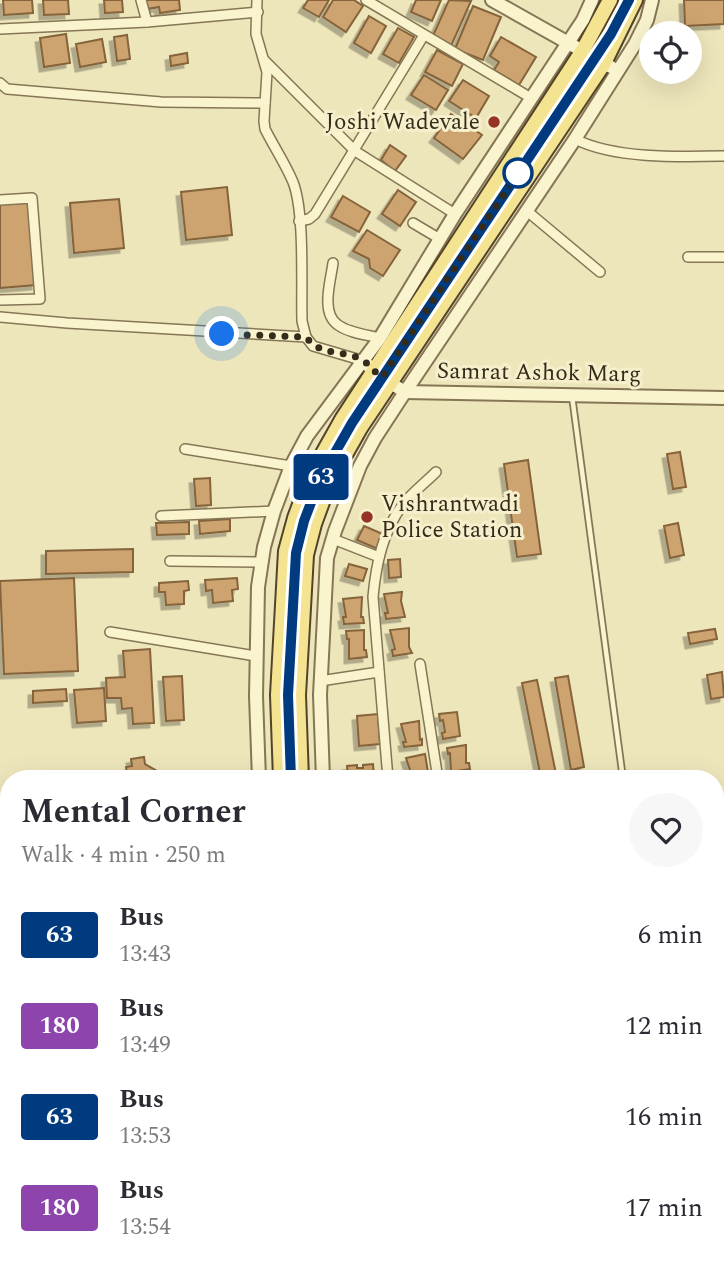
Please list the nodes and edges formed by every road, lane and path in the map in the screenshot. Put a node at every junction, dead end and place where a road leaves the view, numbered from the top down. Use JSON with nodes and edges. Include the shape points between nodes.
{"nodes":[{"id":1,"x":141,"y":0,"type":"edge"},
{"id":2,"x":257,"y":0,"type":"edge"},
{"id":3,"x":366,"y":0,"type":"edge"},
{"id":4,"x":492,"y":0,"type":"edge"},
{"id":5,"x":592,"y":0,"type":"edge"},
{"id":6,"x":610,"y":0,"type":"edge"},
{"id":7,"x":629,"y":0,"type":"edge"},
{"id":8,"x":635,"y":0,"type":"edge"},
{"id":9,"x":652,"y":0,"type":"edge"},
{"id":10,"x":258,"y":12,"type":"junction"},
{"id":11,"x":147,"y":22,"type":"junction"},
{"id":12,"x":0,"y":29,"type":"edge"},
{"id":13,"x":424,"y":35,"type":"junction"},
{"id":14,"x":569,"y":41,"type":"junction"},
{"id":15,"x":594,"y":57,"type":"junction"},
{"id":16,"x":263,"y":59,"type":"junction"},
{"id":17,"x":618,"y":71,"type":"junction"},
{"id":18,"x":0,"y":83,"type":"edge"},
{"id":19,"x":531,"y":98,"type":"junction"},
{"id":20,"x":265,"y":103,"type":"junction"},
{"id":21,"x":575,"y":139,"type":"junction"},
{"id":22,"x":355,"y":151,"type":"junction"},
{"id":23,"x":724,"y":156,"type":"edge"},
{"id":24,"x":0,"y":200,"type":"edge"},
{"id":25,"x":527,"y":211,"type":"junction"},
{"id":26,"x":455,"y":214,"type":"junction"},
{"id":27,"x":299,"y":221,"type":"junction"},
{"id":28,"x":413,"y":223,"type":"dead end"},
{"id":29,"x":440,"y":239,"type":"junction"},
{"id":30,"x":688,"y":257,"type":"dead end"},
{"id":31,"x":724,"y":257,"type":"edge"},
{"id":32,"x":333,"y":263,"type":"dead end"},
{"id":33,"x":600,"y":272,"type":"dead end"},
{"id":34,"x":0,"y":300,"type":"edge"},
{"id":35,"x":0,"y":317,"type":"edge"},
{"id":36,"x":306,"y":337,"type":"junction"},
{"id":37,"x":380,"y":338,"type":"junction"},
{"id":38,"x":377,"y":373,"type":"junction"},
{"id":39,"x":405,"y":391,"type":"junction"},
{"id":40,"x":572,"y":395,"type":"junction"},
{"id":41,"x":724,"y":398,"type":"edge"},
{"id":42,"x":185,"y":449,"type":"dead end"},
{"id":43,"x":291,"y":466,"type":"junction"},
{"id":44,"x":436,"y":472,"type":"dead end"},
{"id":45,"x":274,"y":511,"type":"junction"},
{"id":46,"x":161,"y":516,"type":"dead end"},
{"id":47,"x":333,"y":539,"type":"junction"},
{"id":48,"x":379,"y":557,"type":"junction"},
{"id":49,"x":170,"y":561,"type":"dead end"},
{"id":50,"x":262,"y":562,"type":"junction"},
{"id":51,"x":110,"y":632,"type":"dead end"},
{"id":52,"x":256,"y":656,"type":"junction"},
{"id":53,"x":420,"y":664,"type":"dead end"},
{"id":54,"x":379,"y":672,"type":"junction"},
{"id":55,"x":320,"y":681,"type":"junction"},
{"id":56,"x":259,"y":770,"type":"edge"},
{"id":57,"x":281,"y":770,"type":"edge"},
{"id":58,"x":291,"y":770,"type":"edge"},
{"id":59,"x":301,"y":770,"type":"edge"},
{"id":60,"x":323,"y":770,"type":"edge"},
{"id":61,"x":387,"y":770,"type":"edge"},
{"id":62,"x":437,"y":770,"type":"edge"},
{"id":63,"x":622,"y":770,"type":"edge"}],
"edges":[{"from":1,"to":11,"type":"street"},
{"from":2,"to":10,"type":"street"},
{"from":3,"to":13,"type":"street"},
{"from":4,"to":14,"type":"street"},
{"from":5,"to":14,"type":"street"},
{"from":6,"to":15,"type":"main road"},
{"from":7,"to":15,"type":"lane"},
{"from":8,"to":15,"type":"main road"},
{"from":9,"to":17,"type":"street","via":[[647,20]]},
{"from":10,"to":11,"type":"street"},
{"from":10,"to":16,"type":"street","via":[[256,34]]},
{"from":11,"to":12,"type":"street"},
{"from":13,"to":19,"type":"street"},
{"from":13,"to":22,"type":"street"},
{"from":14,"to":15,"type":"street"},
{"from":14,"to":19,"type":"street"},
{"from":15,"to":17,"type":"street"},
{"from":15,"to":38,"type":"main road"},
{"from":15,"to":38,"type":"main road"},
{"from":16,"to":20,"type":"street"},
{"from":16,"to":22,"type":"street"},
{"from":17,"to":21,"type":"street"},
{"from":18,"to":20,"type":"street","via":[[7,89],[161,102]]},
{"from":19,"to":26,"type":"street"},
{"from":20,"to":27,"type":"street","via":[[265,129],[293,183]]},
{"from":21,"to":23,"type":"street","via":[[592,148],[618,152]]},
{"from":21,"to":25,"type":"street"},
{"from":22,"to":26,"type":"street"},
{"from":22,"to":27,"type":"street","via":[[314,214]]},
{"from":24,"to":34,"type":"street","via":[[32,198],[40,299]]},
{"from":25,"to":33,"type":"street"},
{"from":25,"to":39,"type":"street"},
{"from":26,"to":29,"type":"street"},
{"from":27,"to":36,"type":"street"},
{"from":28,"to":29,"type":"street"},
{"from":29,"to":37,"type":"street"},
{"from":30,"to":31,"type":"street"},
{"from":32,"to":37,"type":"street","via":[[330,316],[338,326]]},
{"from":35,"to":36,"type":"street"},
{"from":36,"to":38,"type":"street","via":[[313,346]]},
{"from":37,"to":38,"type":"street"},
{"from":38,"to":39,"type":"street","name":"Samrat Ashok Marg"},
{"from":38,"to":43,"type":"street","via":[[307,436]]},
{"from":38,"to":57,"type":"main road","via":[[343,418],[311,475],[286,551],[278,695]]},
{"from":38,"to":58,"type":"lane","via":[[320,479],[296,553],[288,695]]},
{"from":38,"to":59,"type":"main road","via":[[360,428],[329,483],[306,555],[298,695]]},
{"from":39,"to":40,"type":"street","name":"Samrat Ashok Marg"},
{"from":39,"to":47,"type":"street","via":[[360,466]]},
{"from":40,"to":41,"type":"street","name":"Samrat Ashok Marg"},
{"from":40,"to":63,"type":"lane"},
{"from":42,"to":43,"type":"street"},
{"from":43,"to":45,"type":"street"},
{"from":44,"to":48,"type":"street","via":[[404,503]]},
{"from":45,"to":46,"type":"street"},
{"from":45,"to":50,"type":"street"},
{"from":47,"to":48,"type":"street"},
{"from":47,"to":55,"type":"street","via":[[326,569]]},
{"from":48,"to":54,"type":"street","via":[[373,597]]},
{"from":49,"to":50,"type":"street"},
{"from":50,"to":52,"type":"street"},
{"from":51,"to":52,"type":"street"},
{"from":52,"to":56,"type":"street"},
{"from":53,"to":62,"type":"street"},
{"from":54,"to":55,"type":"street"},
{"from":54,"to":61,"type":"street"},
{"from":55,"to":60,"type":"street"}]}
